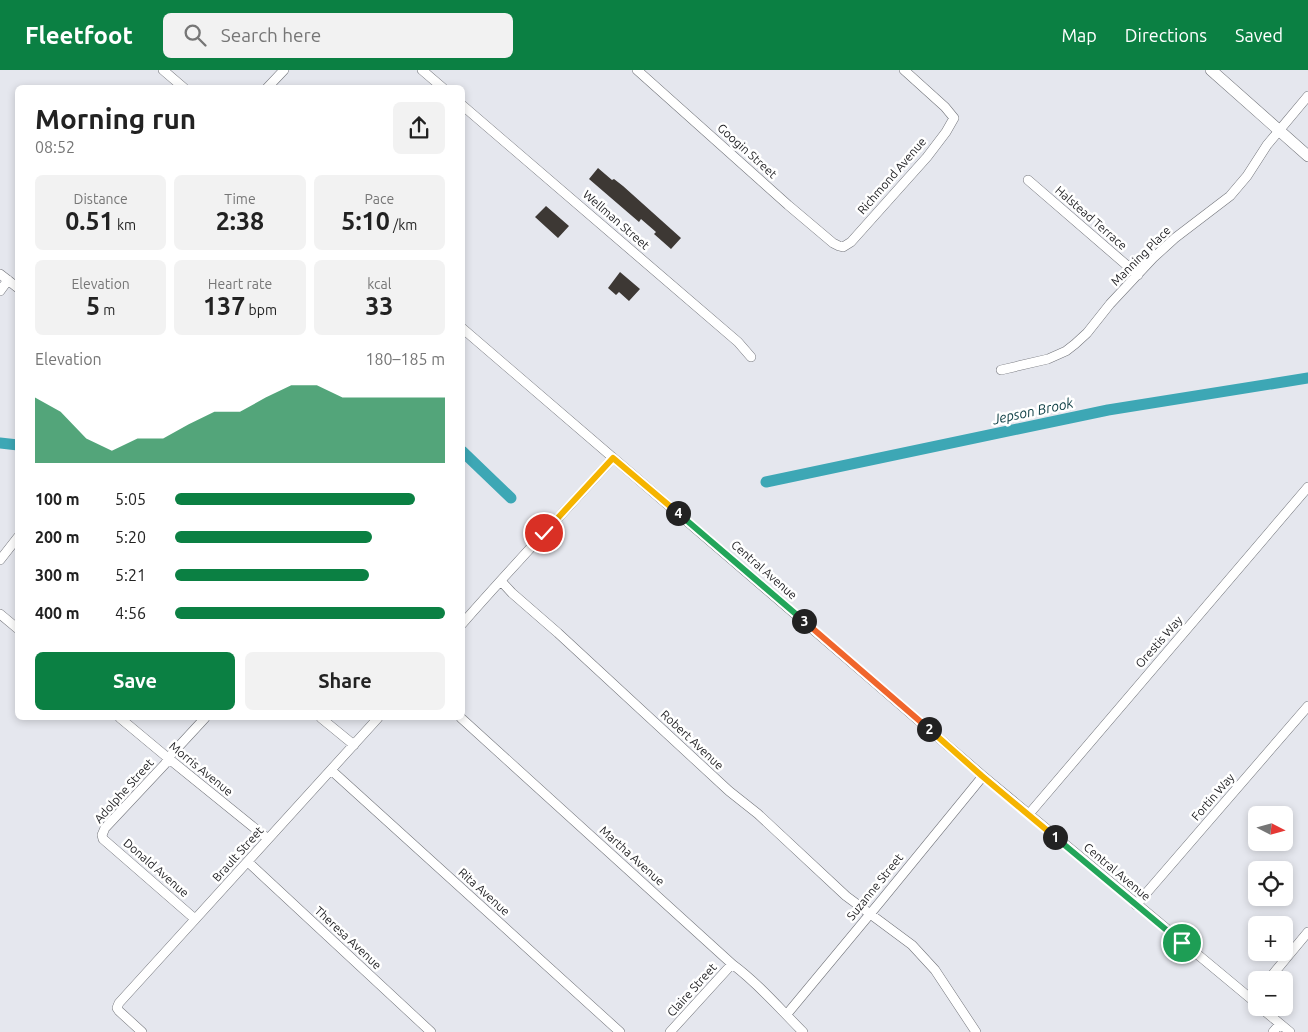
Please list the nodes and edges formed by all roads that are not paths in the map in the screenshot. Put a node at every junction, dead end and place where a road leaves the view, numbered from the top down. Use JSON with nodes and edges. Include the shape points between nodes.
{"nodes":[{"id":1,"x":164,"y":70,"type":"edge"},
{"id":2,"x":284,"y":70,"type":"edge"},
{"id":3,"x":422,"y":70,"type":"edge"},
{"id":4,"x":637,"y":70,"type":"edge"},
{"id":5,"x":904,"y":70,"type":"edge"},
{"id":6,"x":1211,"y":70,"type":"edge"},
{"id":7,"x":181,"y":85,"type":"edge"},
{"id":8,"x":270,"y":85,"type":"edge"},
{"id":9,"x":440,"y":85,"type":"edge"},
{"id":10,"x":1308,"y":96,"type":"edge"},
{"id":11,"x":465,"y":108,"type":"edge"},
{"id":12,"x":1279,"y":130,"type":"junction"},
{"id":13,"x":1308,"y":156,"type":"edge"},
{"id":14,"x":1028,"y":180,"type":"dead end"},
{"id":15,"x":843,"y":247,"type":"joint"},
{"id":16,"x":0,"y":274,"type":"edge"},
{"id":17,"x":1138,"y":275,"type":"junction"},
{"id":18,"x":8,"y":280,"type":"junction"},
{"id":19,"x":15,"y":286,"type":"edge"},
{"id":20,"x":0,"y":290,"type":"edge"},
{"id":21,"x":465,"y":331,"type":"edge"},
{"id":22,"x":751,"y":357,"type":"dead end"},
{"id":23,"x":1001,"y":370,"type":"dead end"},
{"id":24,"x":613,"y":458,"type":"junction"},
{"id":25,"x":1308,"y":487,"type":"edge"},
{"id":26,"x":15,"y":542,"type":"edge"},
{"id":27,"x":0,"y":560,"type":"edge"},
{"id":28,"x":501,"y":581,"type":"junction"},
{"id":29,"x":0,"y":614,"type":"edge"},
{"id":30,"x":465,"y":621,"type":"edge"},
{"id":31,"x":15,"y":626,"type":"edge"},
{"id":32,"x":1308,"y":706,"type":"edge"},
{"id":33,"x":122,"y":720,"type":"edge"},
{"id":34,"x":203,"y":720,"type":"edge"},
{"id":35,"x":323,"y":720,"type":"edge"},
{"id":36,"x":376,"y":720,"type":"edge"},
{"id":37,"x":463,"y":720,"type":"edge"},
{"id":38,"x":354,"y":745,"type":"junction"},
{"id":39,"x":168,"y":758,"type":"junction"},
{"id":40,"x":332,"y":770,"type":"junction"},
{"id":41,"x":982,"y":776,"type":"junction"},
{"id":42,"x":1028,"y":814,"type":"junction"},
{"id":43,"x":102,"y":835,"type":"joint"},
{"id":44,"x":268,"y":839,"type":"junction"},
{"id":45,"x":248,"y":862,"type":"junction"},
{"id":46,"x":1136,"y":905,"type":"junction"},
{"id":47,"x":870,"y":913,"type":"junction"},
{"id":48,"x":195,"y":919,"type":"junction"},
{"id":49,"x":1308,"y":932,"type":"edge"},
{"id":50,"x":732,"y":964,"type":"junction"},
{"id":51,"x":1276,"y":971,"type":"edge"},
{"id":52,"x":1248,"y":994,"type":"edge"},
{"id":53,"x":786,"y":1014,"type":"junction"},
{"id":54,"x":1270,"y":1016,"type":"edge"},
{"id":55,"x":1280,"y":1024,"type":"junction"},
{"id":56,"x":142,"y":1032,"type":"edge"},
{"id":57,"x":431,"y":1032,"type":"edge"},
{"id":58,"x":620,"y":1032,"type":"edge"},
{"id":59,"x":670,"y":1032,"type":"edge"},
{"id":60,"x":803,"y":1032,"type":"edge"},
{"id":61,"x":976,"y":1032,"type":"edge"},
{"id":62,"x":1273,"y":1032,"type":"edge"},
{"id":63,"x":1290,"y":1032,"type":"edge"}],
"edges":[{"from":1,"to":7,"type":"street"},
{"from":2,"to":8,"type":"street"},
{"from":3,"to":9,"type":"street"},
{"from":4,"to":15,"type":"street","name":"Googin Street","via":[[788,205],[833,243]]},
{"from":5,"to":15,"type":"street","name":"Richmond Avenue","via":[[954,118],[926,157]]},
{"from":6,"to":12,"type":"street"},
{"from":10,"to":12,"type":"street","name":"Manning Place"},
{"from":11,"to":22,"type":"street","name":"Wellman Street","via":[[738,342]]},
{"from":12,"to":13,"type":"street"},
{"from":12,"to":17,"type":"street","name":"Manning Place","via":[[1230,196],[1175,238]]},
{"from":14,"to":17,"type":"street","name":"Halstead Terrace"},
{"from":16,"to":18,"type":"street"},
{"from":17,"to":23,"type":"street","name":"Manning Place","via":[[1087,333],[1066,351],[1048,359]]},
{"from":18,"to":19,"type":"street"},
{"from":18,"to":20,"type":"street"},
{"from":21,"to":24,"type":"street","name":"Central Avenue"},
{"from":24,"to":28,"type":"street"},
{"from":24,"to":41,"type":"street","name":"Central Avenue"},
{"from":25,"to":42,"type":"street","name":"Orestis Way"},
{"from":26,"to":27,"type":"street"},
{"from":28,"to":30,"type":"street"},
{"from":28,"to":47,"type":"street","name":"Robert Avenue","via":[[729,791],[846,896]]},
{"from":29,"to":31,"type":"street"},
{"from":32,"to":46,"type":"street","name":"Fortin Way"},
{"from":33,"to":39,"type":"street","name":"Morris Avenue"},
{"from":34,"to":39,"type":"street","name":"Adolphe Street"},
{"from":35,"to":38,"type":"street"},
{"from":36,"to":38,"type":"street","name":"Brault Street"},
{"from":37,"to":50,"type":"street","name":"Martha Avenue"},
{"from":38,"to":40,"type":"street","name":"Brault Street"},
{"from":39,"to":43,"type":"street","name":"Adolphe Street"},
{"from":39,"to":44,"type":"street","name":"Morris Avenue"},
{"from":40,"to":44,"type":"street","name":"Brault Street"},
{"from":40,"to":58,"type":"street","name":"Rita Avenue"},
{"from":41,"to":42,"type":"street","name":"Central Avenue"},
{"from":41,"to":47,"type":"street","name":"Suzanne Street"},
{"from":42,"to":46,"type":"street","name":"Central Avenue"},
{"from":43,"to":48,"type":"street","name":"Donald Avenue"},
{"from":44,"to":45,"type":"street","name":"Brault Street"},
{"from":45,"to":48,"type":"street","name":"Brault Street"},
{"from":45,"to":57,"type":"street","name":"Theresa Avenue"},
{"from":46,"to":52,"type":"street","name":"Central Avenue"},
{"from":47,"to":53,"type":"street","name":"Suzanne Street"},
{"from":47,"to":61,"type":"street","name":"Robert Avenue","via":[[912,945],[935,970]]},
{"from":48,"to":56,"type":"street","name":"Brault Street","via":[[119,1003],[119,1011]]},
{"from":49,"to":51,"type":"street"},
{"from":50,"to":53,"type":"street","name":"Martha Avenue"},
{"from":50,"to":59,"type":"street","name":"Claire Street"},
{"from":53,"to":60,"type":"street","name":"Martha Avenue"},
{"from":54,"to":55,"type":"street"},
{"from":55,"to":62,"type":"street"},
{"from":55,"to":63,"type":"street"}]}
